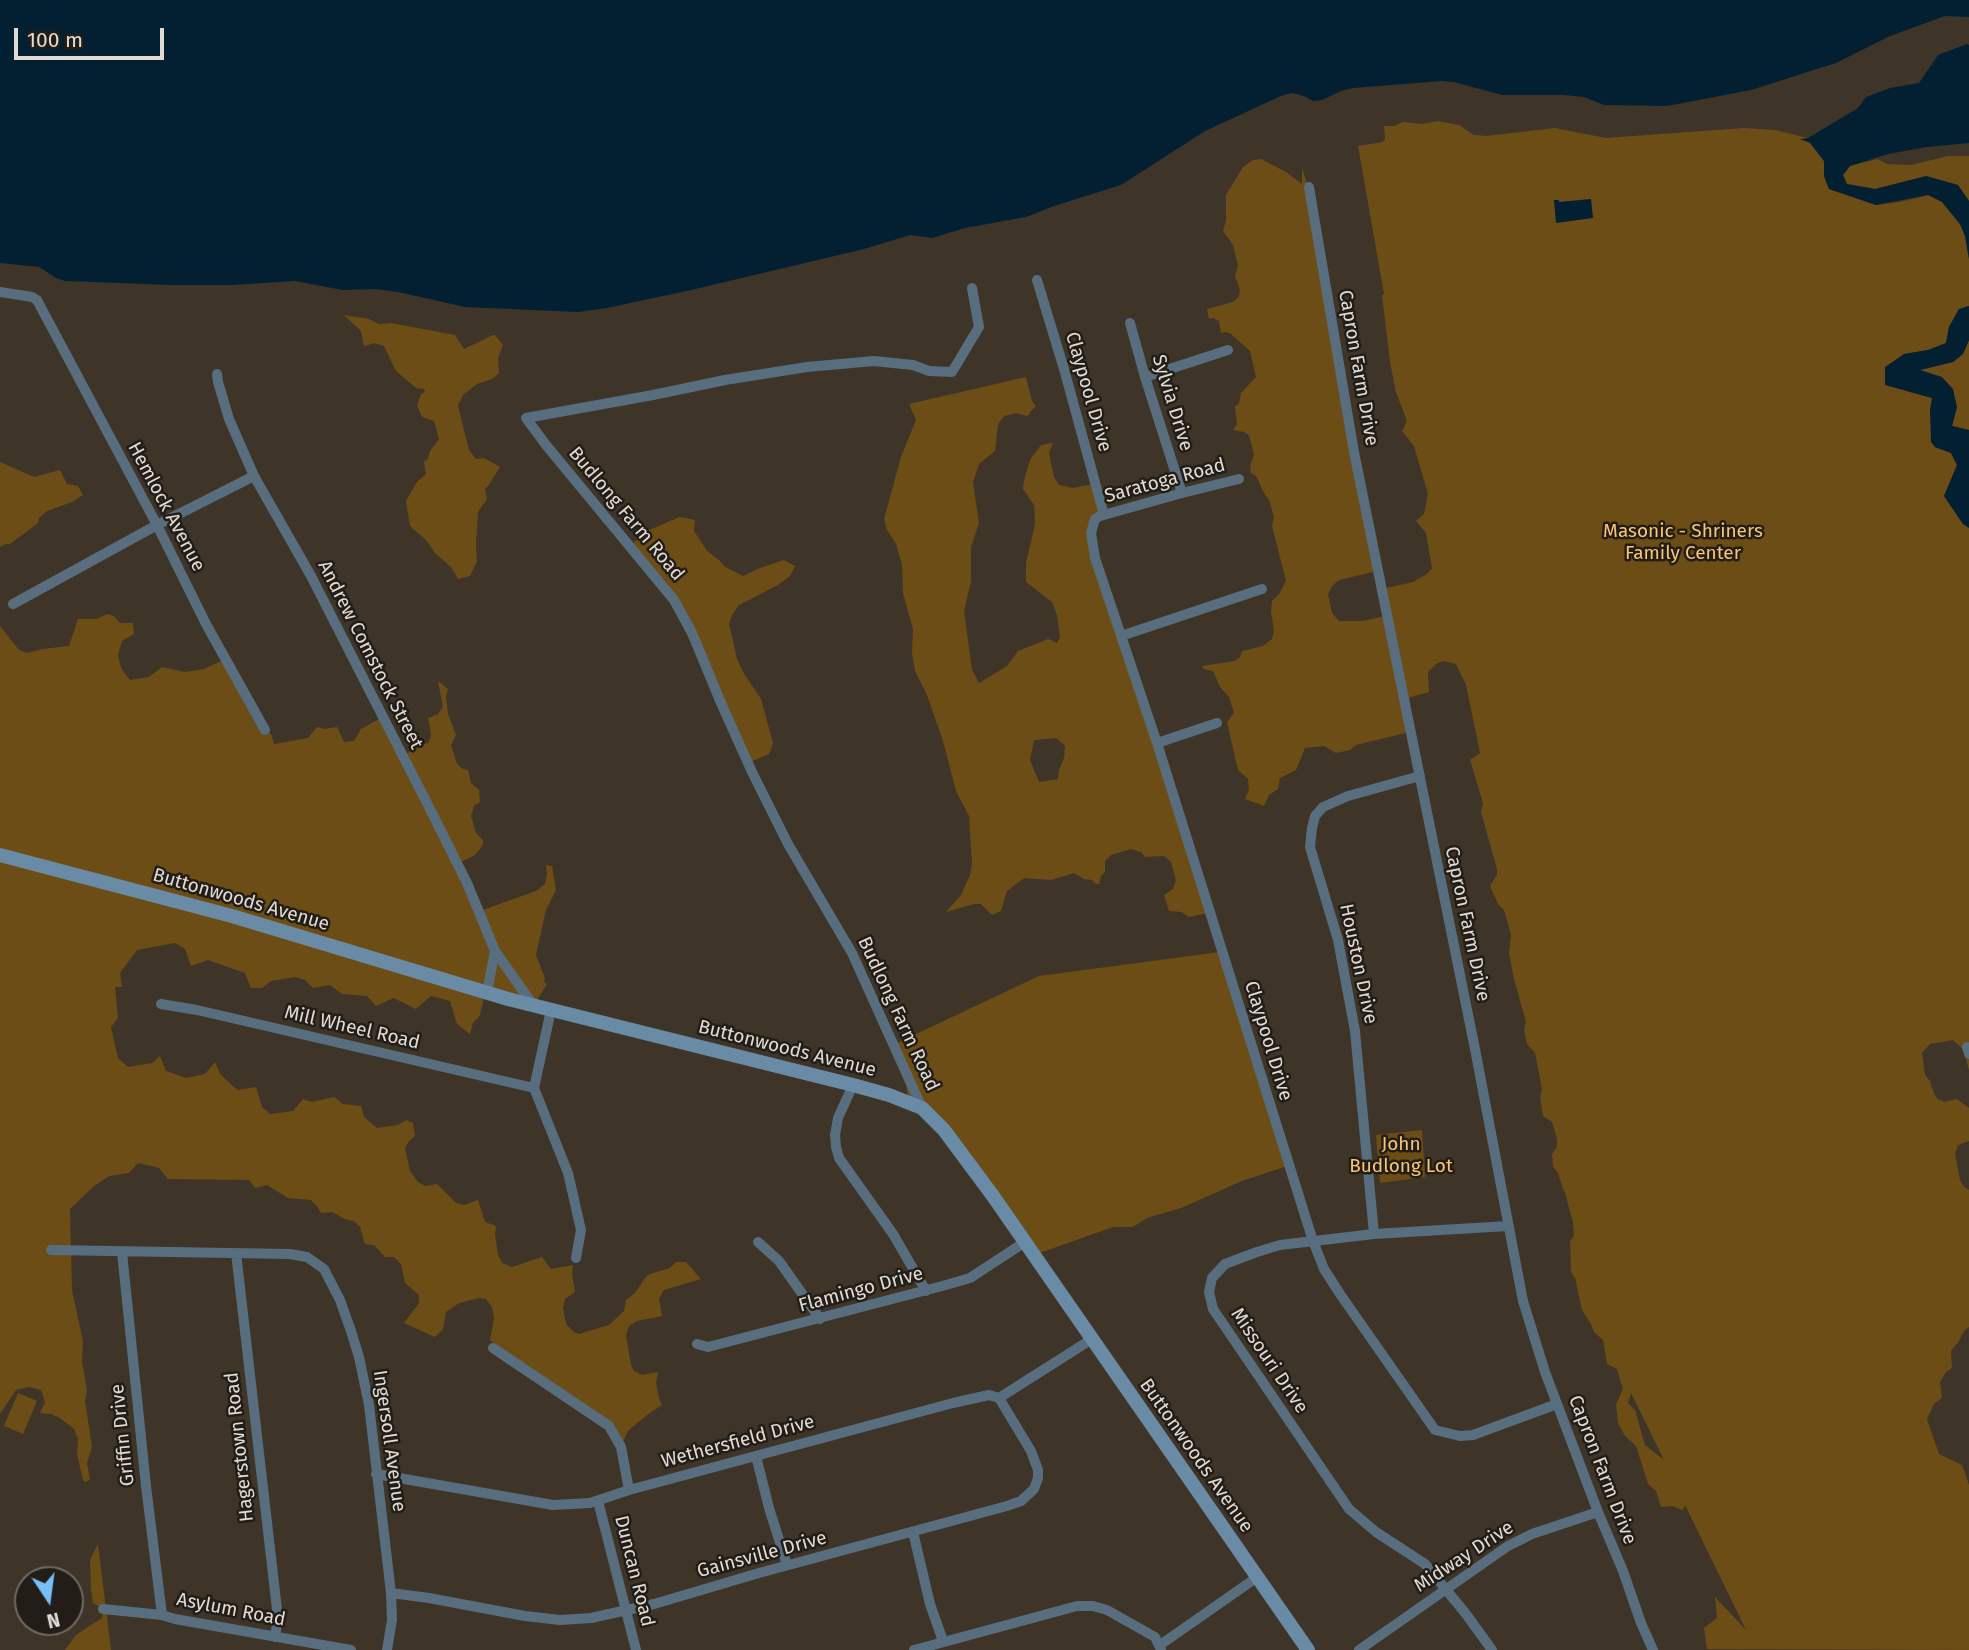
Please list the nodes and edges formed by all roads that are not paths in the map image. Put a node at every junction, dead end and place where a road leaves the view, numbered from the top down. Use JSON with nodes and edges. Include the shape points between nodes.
{"nodes":[{"id":1,"x":1308,"y":187,"type":"dead end"},
{"id":2,"x":1037,"y":280,"type":"dead end"},
{"id":3,"x":972,"y":288,"type":"dead end"},
{"id":4,"x":0,"y":292,"type":"edge"},
{"id":5,"x":1130,"y":323,"type":"dead end"},
{"id":6,"x":1228,"y":350,"type":"dead end"},
{"id":7,"x":217,"y":374,"type":"dead end"},
{"id":8,"x":1145,"y":377,"type":"junction"},
{"id":9,"x":254,"y":476,"type":"junction"},
{"id":10,"x":1240,"y":479,"type":"dead end"},
{"id":11,"x":1182,"y":493,"type":"junction"},
{"id":12,"x":1102,"y":516,"type":"junction"},
{"id":13,"x":157,"y":525,"type":"junction"},
{"id":14,"x":1262,"y":589,"type":"dead end"},
{"id":15,"x":13,"y":604,"type":"dead end"},
{"id":16,"x":1121,"y":636,"type":"junction"},
{"id":17,"x":1217,"y":723,"type":"dead end"},
{"id":18,"x":265,"y":730,"type":"dead end"},
{"id":19,"x":1157,"y":743,"type":"junction"},
{"id":20,"x":1420,"y":776,"type":"junction"},
{"id":21,"x":0,"y":855,"type":"edge"},
{"id":22,"x":495,"y":951,"type":"junction"},
{"id":23,"x":486,"y":992,"type":"junction"},
{"id":24,"x":161,"y":1004,"type":"dead end"},
{"id":25,"x":533,"y":1005,"type":"junction"},
{"id":26,"x":551,"y":1010,"type":"junction"},
{"id":27,"x":853,"y":1085,"type":"junction"},
{"id":28,"x":534,"y":1088,"type":"junction"},
{"id":29,"x":922,"y":1108,"type":"junction"},
{"id":30,"x":1508,"y":1226,"type":"junction"},
{"id":31,"x":1374,"y":1234,"type":"junction"},
{"id":32,"x":1313,"y":1241,"type":"junction"},
{"id":33,"x":758,"y":1242,"type":"dead end"},
{"id":34,"x":1025,"y":1242,"type":"junction"},
{"id":35,"x":51,"y":1250,"type":"dead end"},
{"id":36,"x":122,"y":1252,"type":"junction"},
{"id":37,"x":236,"y":1253,"type":"junction"},
{"id":38,"x":576,"y":1258,"type":"dead end"},
{"id":39,"x":926,"y":1291,"type":"junction"},
{"id":40,"x":820,"y":1319,"type":"junction"},
{"id":41,"x":1092,"y":1339,"type":"junction"},
{"id":42,"x":697,"y":1344,"type":"dead end"},
{"id":43,"x":493,"y":1348,"type":"dead end"},
{"id":44,"x":999,"y":1398,"type":"junction"},
{"id":45,"x":1557,"y":1404,"type":"junction"},
{"id":46,"x":756,"y":1456,"type":"junction"},
{"id":47,"x":376,"y":1474,"type":"junction"},
{"id":48,"x":629,"y":1490,"type":"junction"},
{"id":49,"x":598,"y":1501,"type":"junction"},
{"id":50,"x":1598,"y":1513,"type":"junction"},
{"id":51,"x":913,"y":1532,"type":"junction"},
{"id":52,"x":787,"y":1565,"type":"junction"},
{"id":53,"x":1256,"y":1578,"type":"junction"},
{"id":54,"x":1447,"y":1589,"type":"junction"},
{"id":55,"x":391,"y":1594,"type":"junction"},
{"id":56,"x":103,"y":1609,"type":"dead end"},
{"id":57,"x":626,"y":1611,"type":"junction"},
{"id":58,"x":162,"y":1615,"type":"junction"},
{"id":59,"x":275,"y":1637,"type":"junction"},
{"id":60,"x":943,"y":1641,"type":"junction"},
{"id":61,"x":1160,"y":1647,"type":"edge"},
{"id":62,"x":351,"y":1650,"type":"edge"},
{"id":63,"x":387,"y":1650,"type":"edge"},
{"id":64,"x":636,"y":1650,"type":"edge"},
{"id":65,"x":914,"y":1650,"type":"edge"},
{"id":66,"x":1308,"y":1650,"type":"edge"},
{"id":67,"x":1359,"y":1650,"type":"edge"},
{"id":68,"x":1492,"y":1650,"type":"edge"},
{"id":69,"x":1653,"y":1650,"type":"edge"}],
"edges":[{"from":1,"to":20,"type":"street","name":"Capron Farm Drive","via":[[1354,452]]},
{"from":2,"to":12,"type":"street","name":"Claypool Drive"},
{"from":3,"to":29,"type":"street","name":"Budlong Farm Road","via":[[979,327],[952,372],[874,362],[807,367],[526,418],[674,600],[752,772],[852,953]]},
{"from":4,"to":13,"type":"street","name":"Hemlock Avenue","via":[[37,300]]},
{"from":5,"to":8,"type":"street","name":"Sylvia Drive"},
{"from":6,"to":8,"type":"street"},
{"from":7,"to":9,"type":"street","name":"Andrew Comstock Street","via":[[229,419]]},
{"from":8,"to":11,"type":"street","name":"Sylvia Drive"},
{"from":9,"to":13,"type":"street"},
{"from":9,"to":22,"type":"street","name":"Andrew Comstock Street","via":[[311,576],[467,883]]},
{"from":10,"to":11,"type":"street","name":"Saratoga Road"},
{"from":11,"to":12,"type":"street","name":"Saratoga Road"},
{"from":12,"to":16,"type":"street","name":"Claypool Drive","via":[[1095,519],[1091,533]]},
{"from":13,"to":15,"type":"street"},
{"from":13,"to":18,"type":"street","name":"Hemlock Avenue"},
{"from":14,"to":16,"type":"street"},
{"from":16,"to":19,"type":"street","name":"Claypool Drive"},
{"from":17,"to":19,"type":"street"},
{"from":19,"to":32,"type":"street","name":"Claypool Drive"},
{"from":20,"to":30,"type":"street","name":"Capron Farm Drive"},
{"from":20,"to":31,"type":"street","name":"Houston Drive","via":[[1323,807],[1315,816],[1310,847],[1338,940],[1353,1021]]},
{"from":21,"to":23,"type":"street","name":"Buttonwoods Avenue","via":[[232,916]]},
{"from":22,"to":23,"type":"street"},
{"from":22,"to":25,"type":"street","name":"Andrew Comstock Street"},
{"from":23,"to":25,"type":"street","name":"Buttonwoods Avenue"},
{"from":24,"to":28,"type":"street","name":"Mill Wheel Road"},
{"from":25,"to":26,"type":"street","name":"Buttonwoods Avenue"},
{"from":26,"to":27,"type":"street","name":"Buttonwoods Avenue"},
{"from":26,"to":28,"type":"street"},
{"from":27,"to":29,"type":"street","name":"Buttonwoods Avenue"},
{"from":27,"to":39,"type":"street","via":[[838,1118],[839,1158],[893,1234]]},
{"from":28,"to":38,"type":"street","via":[[568,1173],[580,1230]]},
{"from":29,"to":34,"type":"street","name":"Buttonwoods Avenue","via":[[944,1130]]},
{"from":30,"to":31,"type":"street","name":"Missouri Drive"},
{"from":30,"to":45,"type":"street","name":"Capron Farm Drive","via":[[1523,1301]]},
{"from":31,"to":32,"type":"street","name":"Missouri Drive"},
{"from":32,"to":45,"type":"street","name":"Claypool Drive","via":[[1339,1294],[1435,1430],[1473,1435]]},
{"from":32,"to":54,"type":"street","name":"Missouri Drive","via":[[1280,1245],[1225,1264],[1212,1278],[1213,1310],[1349,1509],[1425,1564]]},
{"from":33,"to":40,"type":"street","via":[[779,1261]]},
{"from":34,"to":39,"type":"street","name":"Flamingo Drive","via":[[970,1278]]},
{"from":34,"to":41,"type":"street","name":"Buttonwoods Avenue"},
{"from":35,"to":36,"type":"street","name":"Ingersoll Avenue"},
{"from":36,"to":37,"type":"street","name":"Ingersoll Avenue"},
{"from":36,"to":58,"type":"street","name":"Griffin Drive"},
{"from":37,"to":47,"type":"street","name":"Ingersoll Avenue","via":[[298,1255],[320,1265],[330,1278],[364,1379]]},
{"from":37,"to":59,"type":"street","name":"Hagerstown Road","via":[[278,1618]]},
{"from":39,"to":40,"type":"street","name":"Flamingo Drive"},
{"from":40,"to":42,"type":"street","name":"Flamingo Drive","via":[[708,1348]]},
{"from":41,"to":44,"type":"street","name":"Wethersfield Drive"},
{"from":41,"to":53,"type":"street","name":"Buttonwoods Avenue"},
{"from":43,"to":48,"type":"street","via":[[609,1426],[621,1447]]},
{"from":44,"to":46,"type":"street","name":"Wethersfield Drive","via":[[989,1395],[953,1403]]},
{"from":44,"to":51,"type":"street","name":"Gainsville Drive","via":[[1035,1459],[1038,1478],[1034,1489],[1007,1506]]},
{"from":45,"to":50,"type":"street","name":"Capron Farm Drive"},
{"from":46,"to":48,"type":"street","name":"Wethersfield Drive"},
{"from":46,"to":52,"type":"street"},
{"from":47,"to":49,"type":"street","name":"Wethersfield Drive","via":[[553,1506]]},
{"from":47,"to":55,"type":"street","name":"Ingersoll Avenue"},
{"from":48,"to":49,"type":"street","name":"Wethersfield Drive"},
{"from":49,"to":57,"type":"street","name":"Duncan Road"},
{"from":50,"to":54,"type":"street","name":"Midway Drive","via":[[1508,1546]]},
{"from":50,"to":69,"type":"street","name":"Capron Farm Drive"},
{"from":51,"to":52,"type":"street","name":"Gainsville Drive"},
{"from":51,"to":60,"type":"street"},
{"from":52,"to":57,"type":"street","name":"Gainsville Drive"},
{"from":53,"to":61,"type":"street"},
{"from":53,"to":66,"type":"street","name":"Buttonwoods Avenue"},
{"from":54,"to":67,"type":"street","name":"Midway Drive"},
{"from":54,"to":68,"type":"street","name":"Missouri Drive"},
{"from":55,"to":57,"type":"street","name":"Gainsville Drive","via":[[551,1620]]},
{"from":55,"to":63,"type":"street","name":"Ingersoll Avenue"},
{"from":56,"to":58,"type":"street","name":"Asylum Road"},
{"from":57,"to":64,"type":"street","name":"Duncan Road"},
{"from":58,"to":59,"type":"street","name":"Asylum Road"},
{"from":59,"to":62,"type":"street","name":"Asylum Road"},
{"from":60,"to":61,"type":"street","via":[[1077,1606],[1093,1606],[1155,1637]]},
{"from":60,"to":65,"type":"street"}]}
